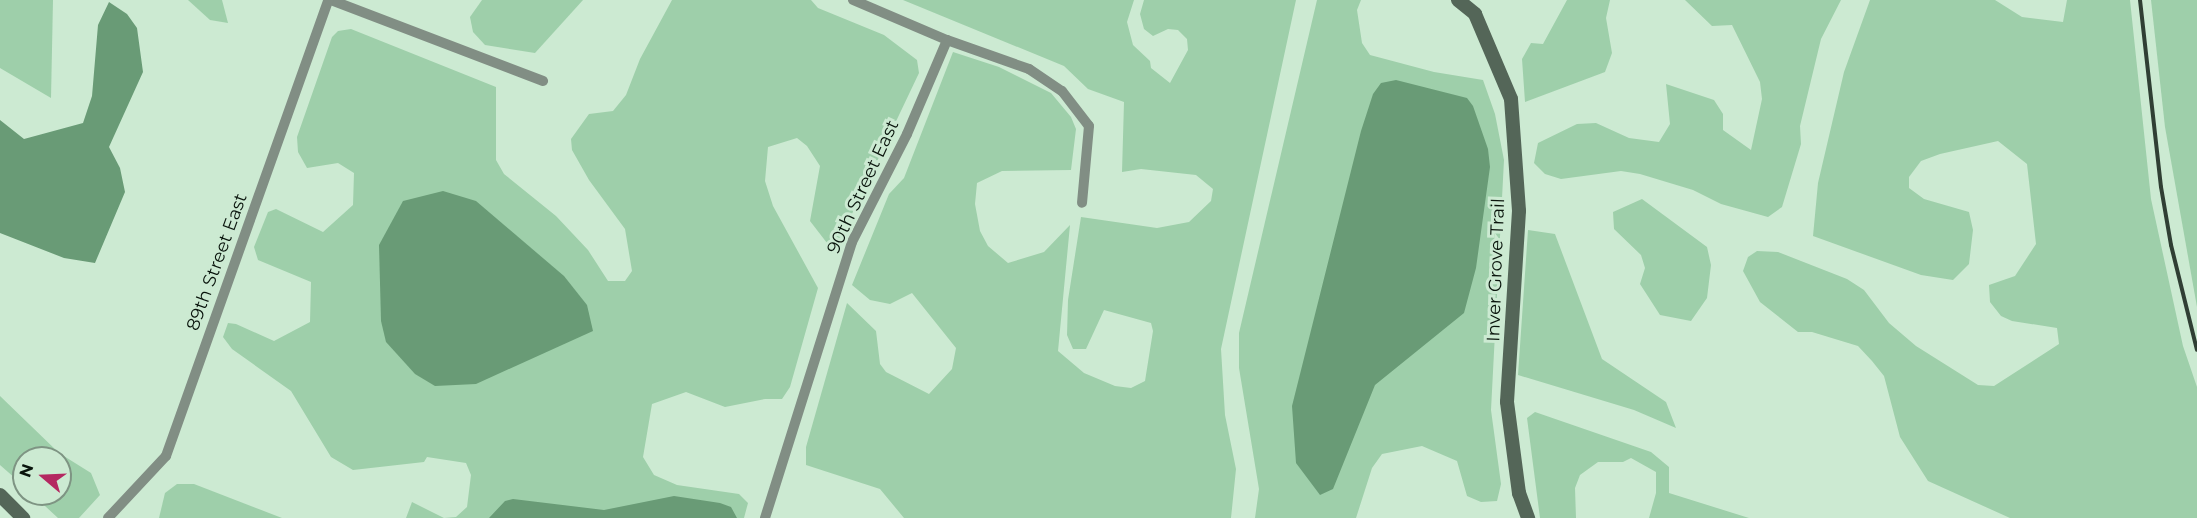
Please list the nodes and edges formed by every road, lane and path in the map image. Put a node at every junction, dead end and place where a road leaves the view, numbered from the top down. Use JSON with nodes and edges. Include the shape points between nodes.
{"nodes":[{"id":1,"x":329,"y":0,"type":"edge"},
{"id":2,"x":853,"y":0,"type":"edge"},
{"id":3,"x":1458,"y":0,"type":"edge"},
{"id":4,"x":947,"y":40,"type":"junction"},
{"id":5,"x":543,"y":81,"type":"dead end"},
{"id":6,"x":1082,"y":203,"type":"dead end"},
{"id":7,"x":0,"y":495,"type":"edge"},
{"id":8,"x":23,"y":518,"type":"edge"},
{"id":9,"x":108,"y":518,"type":"edge"},
{"id":10,"x":765,"y":518,"type":"edge"},
{"id":11,"x":1528,"y":518,"type":"edge"}],
"edges":[{"from":1,"to":5,"type":"street"},
{"from":1,"to":9,"type":"street","name":"89th Street East","via":[[166,456]]},
{"from":2,"to":4,"type":"street"},
{"from":3,"to":11,"type":"street","name":"Inver Grove Trail","via":[[1475,14],[1511,99],[1520,211],[1507,402],[1519,493]]},
{"from":4,"to":6,"type":"street","via":[[1029,69],[1062,91],[1089,126]]},
{"from":4,"to":10,"type":"street","name":"90th Street East","via":[[907,134],[852,242]]},
{"from":7,"to":8,"type":"street"}]}
